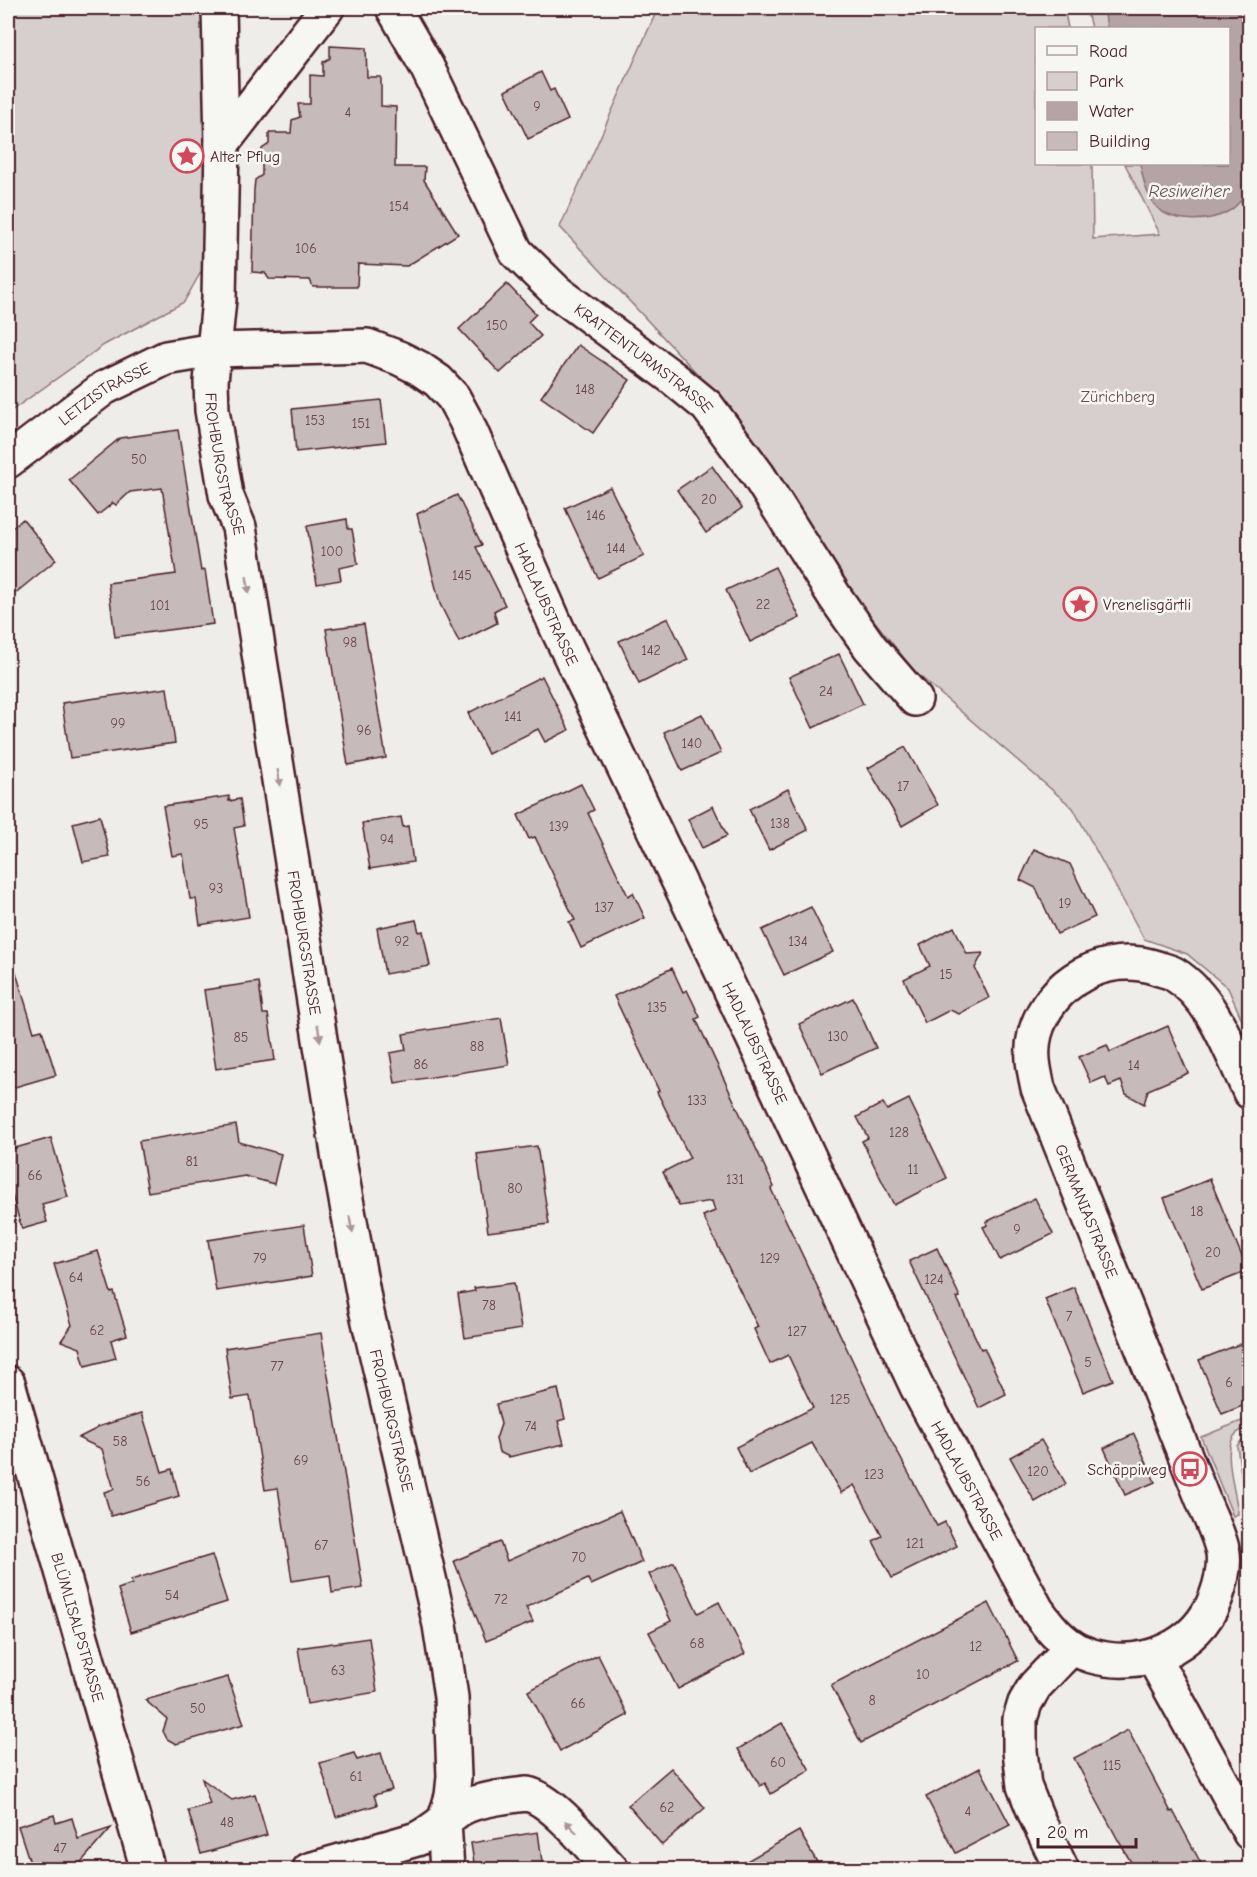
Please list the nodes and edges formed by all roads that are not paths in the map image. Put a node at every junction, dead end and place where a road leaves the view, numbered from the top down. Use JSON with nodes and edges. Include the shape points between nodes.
{"nodes":[{"id":1,"x":219,"y":8,"type":"edge"},
{"id":2,"x":327,"y":8,"type":"edge"},
{"id":3,"x":393,"y":8,"type":"edge"},
{"id":4,"x":222,"y":144,"type":"junction"},
{"id":5,"x":214,"y":350,"type":"junction"},
{"id":6,"x":8,"y":461,"type":"edge"},
{"id":7,"x":915,"y":699,"type":"dead end"},
{"id":8,"x":1250,"y":1092,"type":"edge"},
{"id":9,"x":8,"y":1383,"type":"edge"},
{"id":10,"x":1072,"y":1647,"type":"junction"},
{"id":11,"x":1153,"y":1657,"type":"junction"},
{"id":12,"x":444,"y":1822,"type":"junction"},
{"id":13,"x":1250,"y":1833,"type":"edge"},
{"id":14,"x":148,"y":1869,"type":"edge"},
{"id":15,"x":309,"y":1869,"type":"edge"},
{"id":16,"x":447,"y":1869,"type":"edge"},
{"id":17,"x":612,"y":1869,"type":"edge"},
{"id":18,"x":1062,"y":1869,"type":"edge"}],
"edges":[{"from":1,"to":4,"type":"street","name":"FROHBURGSTRASSE"},
{"from":2,"to":4,"type":"street"},
{"from":3,"to":7,"type":"street","name":"KRATTENTURMSTRASSE","via":[[432,77],[516,252],[557,292],[707,406],[758,475],[870,647]]},
{"from":4,"to":5,"type":"street","name":"FROHBURGSTRASSE"},
{"from":5,"to":6,"type":"street","name":"LETZISTRASSE","via":[[166,358],[104,388]]},
{"from":5,"to":10,"type":"street","name":"HADLAUBSTRASSE","via":[[367,346],[419,368],[453,397],[557,628],[917,1387],[1036,1610],[1052,1631]]},
{"from":5,"to":12,"type":"street","name":"FROHBURGSTRASSE","one_way":true,"via":[[212,410],[226,495],[239,527],[341,1172],[366,1309],[440,1625],[451,1696],[454,1777]]},
{"from":8,"to":11,"type":"street","name":"GERMANIASTRASSE","via":[[1198,993],[1173,973],[1144,964],[1115,963],[1081,974],[1054,997],[1035,1033],[1032,1064],[1038,1088],[1222,1552],[1220,1587],[1205,1619],[1185,1640]]},
{"from":9,"to":14,"type":"street","name":"BLÜMLISALPSTRASSE"},
{"from":10,"to":11,"type":"street","name":"HADLAUBSTRASSE","via":[[1092,1656],[1127,1661]]},
{"from":10,"to":18,"type":"street","via":[[1035,1686],[1020,1719],[1024,1786]]},
{"from":11,"to":13,"type":"street"},
{"from":12,"to":15,"type":"street","via":[[417,1839]]},
{"from":12,"to":16,"type":"street","name":"FROHBURGSTRASSE"},
{"from":17,"to":12,"type":"street","one_way":true,"via":[[557,1812],[536,1796],[471,1804]]}]}
